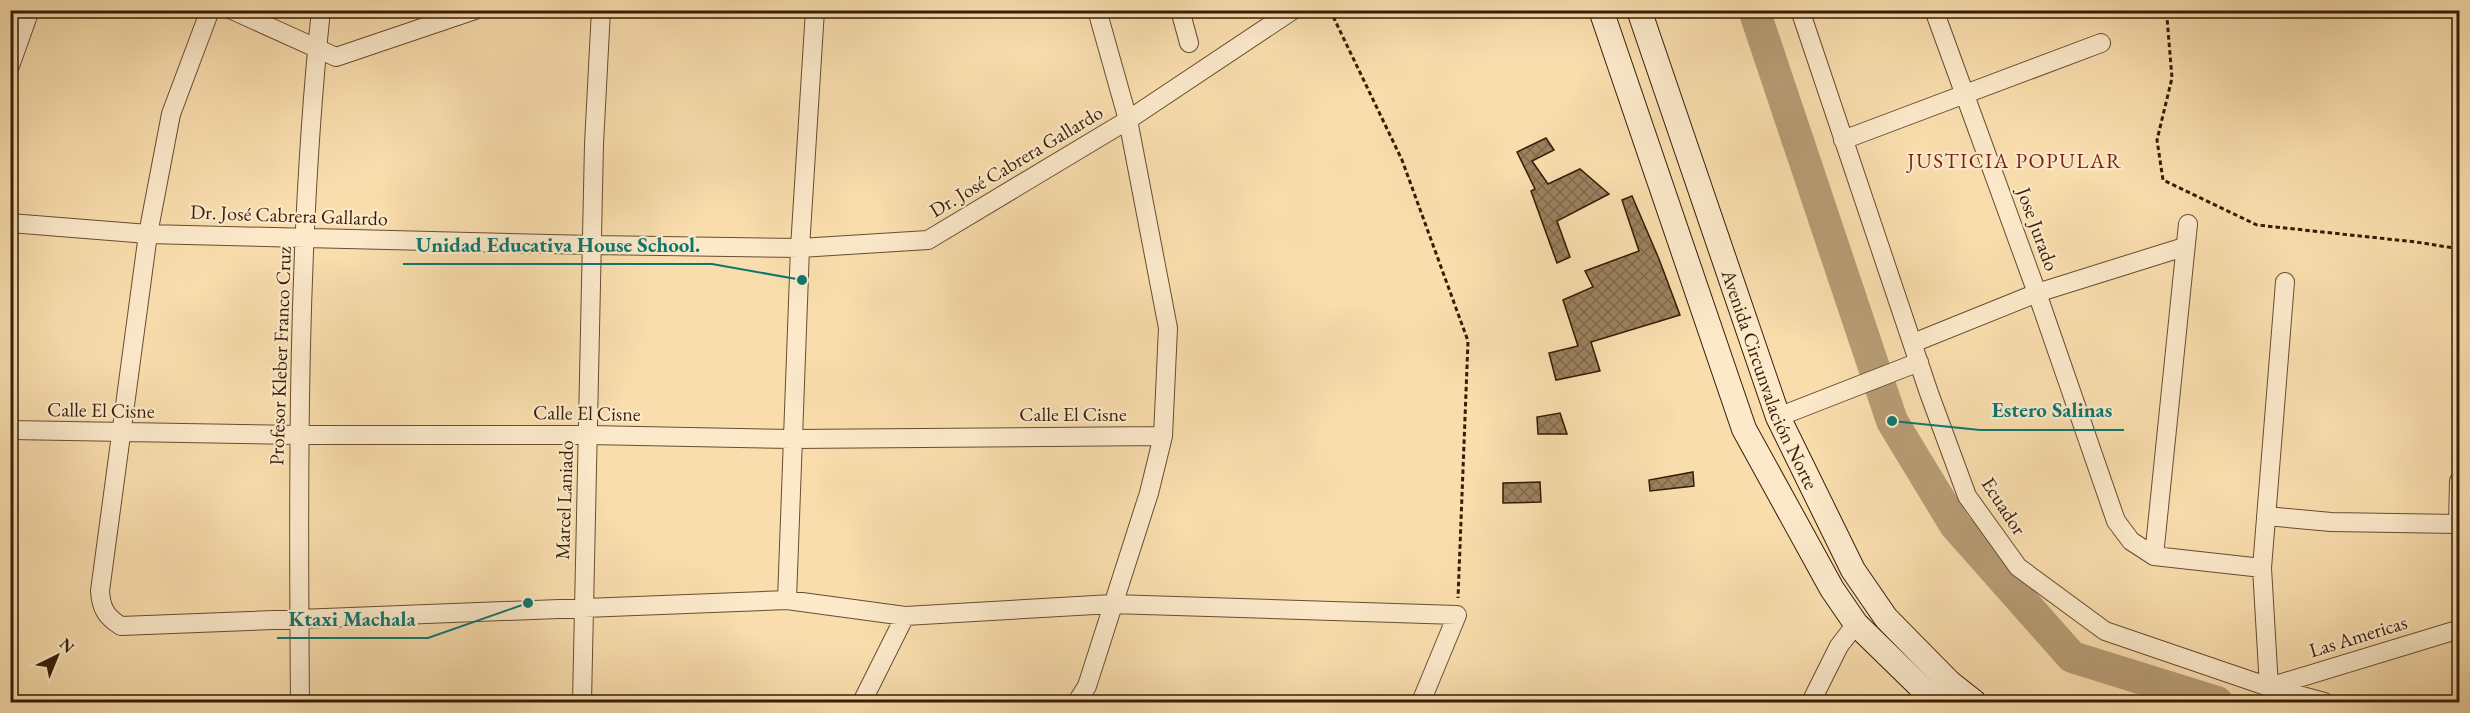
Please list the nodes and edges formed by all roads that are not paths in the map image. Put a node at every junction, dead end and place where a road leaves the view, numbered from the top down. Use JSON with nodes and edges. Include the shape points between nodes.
{"nodes":[{"id":1,"x":30,"y":10,"type":"edge"},
{"id":2,"x":210,"y":10,"type":"edge"},
{"id":3,"x":232,"y":10,"type":"edge"},
{"id":4,"x":321,"y":10,"type":"edge"},
{"id":5,"x":475,"y":10,"type":"edge"},
{"id":6,"x":601,"y":10,"type":"edge"},
{"id":7,"x":815,"y":10,"type":"edge"},
{"id":8,"x":1097,"y":10,"type":"edge"},
{"id":9,"x":1180,"y":10,"type":"edge"},
{"id":10,"x":1293,"y":10,"type":"edge"},
{"id":11,"x":1601,"y":10,"type":"edge"},
{"id":12,"x":1639,"y":10,"type":"edge"},
{"id":13,"x":1800,"y":10,"type":"edge"},
{"id":14,"x":1934,"y":10,"type":"edge"},
{"id":15,"x":422,"y":19,"type":"edge"},
{"id":16,"x":1189,"y":43,"type":"dead end"},
{"id":17,"x":2101,"y":43,"type":"dead end"},
{"id":18,"x":317,"y":50,"type":"junction"},
{"id":19,"x":10,"y":66,"type":"edge"},
{"id":20,"x":1965,"y":92,"type":"junction"},
{"id":21,"x":1128,"y":120,"type":"junction"},
{"id":22,"x":1843,"y":140,"type":"junction"},
{"id":23,"x":10,"y":223,"type":"edge"},
{"id":24,"x":2188,"y":224,"type":"dead end"},
{"id":25,"x":148,"y":234,"type":"junction"},
{"id":26,"x":306,"y":239,"type":"junction"},
{"id":27,"x":592,"y":245,"type":"junction"},
{"id":28,"x":2184,"y":247,"type":"junction"},
{"id":29,"x":800,"y":248,"type":"junction"},
{"id":30,"x":2285,"y":282,"type":"dead end"},
{"id":31,"x":2037,"y":294,"type":"junction"},
{"id":32,"x":1913,"y":343,"type":"junction"},
{"id":33,"x":1912,"y":364,"type":"junction"},
{"id":34,"x":1778,"y":417,"type":"junction"},
{"id":35,"x":10,"y":430,"type":"edge"},
{"id":36,"x":120,"y":433,"type":"junction"},
{"id":37,"x":299,"y":435,"type":"junction"},
{"id":38,"x":589,"y":435,"type":"junction"},
{"id":39,"x":1163,"y":436,"type":"junction"},
{"id":40,"x":792,"y":439,"type":"junction"},
{"id":41,"x":2459,"y":482,"type":"edge"},
{"id":42,"x":2266,"y":516,"type":"junction"},
{"id":43,"x":2154,"y":555,"type":"junction"},
{"id":44,"x":2262,"y":568,"type":"junction"},
{"id":45,"x":788,"y":600,"type":"junction"},
{"id":46,"x":1112,"y":604,"type":"junction"},
{"id":47,"x":584,"y":608,"type":"junction"},
{"id":48,"x":905,"y":616,"type":"junction"},
{"id":49,"x":300,"y":617,"type":"junction"},
{"id":50,"x":1856,"y":624,"type":"junction"},
{"id":51,"x":2460,"y":629,"type":"edge"},
{"id":52,"x":2269,"y":687,"type":"junction"},
{"id":53,"x":1939,"y":697,"type":"edge"},
{"id":54,"x":300,"y":702,"type":"edge"},
{"id":55,"x":582,"y":702,"type":"edge"},
{"id":56,"x":862,"y":702,"type":"edge"},
{"id":57,"x":1077,"y":702,"type":"edge"},
{"id":58,"x":1421,"y":702,"type":"edge"},
{"id":59,"x":1811,"y":702,"type":"edge"},
{"id":60,"x":1974,"y":702,"type":"edge"},
{"id":61,"x":2324,"y":702,"type":"edge"}],
"edges":[{"from":1,"to":19,"type":"street"},
{"from":2,"to":25,"type":"street","via":[[171,114]]},
{"from":3,"to":18,"type":"street"},
{"from":4,"to":18,"type":"street","name":"Profesor Kleber Franco Cruz"},
{"from":5,"to":15,"type":"street"},
{"from":6,"to":27,"type":"street","name":"Marcel Laniado"},
{"from":7,"to":29,"type":"street"},
{"from":8,"to":21,"type":"street"},
{"from":9,"to":16,"type":"street"},
{"from":10,"to":21,"type":"street","name":"Dr. José Cabrera Gallardo"},
{"from":11,"to":50,"type":"main road","name":"Avenida Circunvalación Norte","via":[[1744,429],[1832,589]]},
{"from":12,"to":34,"type":"main road","name":"Avenida Circunvalación Norte"},
{"from":13,"to":22,"type":"street","name":"Ecuador"},
{"from":14,"to":20,"type":"street","name":"Jose Jurado"},
{"from":15,"to":18,"type":"street","via":[[336,57]]},
{"from":17,"to":20,"type":"street"},
{"from":18,"to":26,"type":"street","name":"Profesor Kleber Franco Cruz"},
{"from":20,"to":22,"type":"street"},
{"from":20,"to":31,"type":"street","name":"Jose Jurado"},
{"from":21,"to":29,"type":"street","name":"Dr. José Cabrera Gallardo","via":[[928,240]]},
{"from":21,"to":39,"type":"street","via":[[1168,328]]},
{"from":22,"to":32,"type":"street","name":"Ecuador"},
{"from":23,"to":25,"type":"street","name":"Dr. José Cabrera Gallardo"},
{"from":24,"to":28,"type":"street"},
{"from":25,"to":26,"type":"street","name":"Dr. José Cabrera Gallardo"},
{"from":25,"to":36,"type":"street"},
{"from":26,"to":27,"type":"street","name":"Dr. José Cabrera Gallardo"},
{"from":26,"to":37,"type":"street","name":"Profesor Kleber Franco Cruz"},
{"from":27,"to":29,"type":"street","name":"Dr. José Cabrera Gallardo"},
{"from":27,"to":38,"type":"street","name":"Marcel Laniado"},
{"from":28,"to":31,"type":"street"},
{"from":28,"to":43,"type":"street"},
{"from":29,"to":40,"type":"street"},
{"from":30,"to":42,"type":"street"},
{"from":31,"to":32,"type":"street"},
{"from":31,"to":43,"type":"street","name":"Jose Jurado","via":[[2116,520],[2131,541]]},
{"from":32,"to":33,"type":"street","name":"Ecuador"},
{"from":33,"to":34,"type":"street"},
{"from":33,"to":52,"type":"street","name":"Ecuador","via":[[1967,495],[2018,567],[2105,631]]},
{"from":34,"to":53,"type":"main road","name":"Avenida Circunvalación Norte","via":[[1853,570]]},
{"from":35,"to":36,"type":"street","name":"Calle El Cisne"},
{"from":36,"to":37,"type":"street","name":"Calle El Cisne"},
{"from":36,"to":49,"type":"street","via":[[100,591],[108,618],[121,626]]},
{"from":37,"to":38,"type":"street","name":"Calle El Cisne"},
{"from":37,"to":49,"type":"street","name":"Profesor Kleber Franco Cruz"},
{"from":38,"to":40,"type":"street","name":"Calle El Cisne"},
{"from":38,"to":47,"type":"street","name":"Marcel Laniado"},
{"from":39,"to":40,"type":"street","name":"Calle El Cisne"},
{"from":39,"to":46,"type":"street","via":[[1149,493]]},
{"from":40,"to":45,"type":"street"},
{"from":41,"to":42,"type":"street","via":[[2458,524],[2331,522]]},
{"from":42,"to":44,"type":"street"},
{"from":43,"to":44,"type":"street"},
{"from":44,"to":52,"type":"street"},
{"from":45,"to":47,"type":"street"},
{"from":45,"to":48,"type":"street"},
{"from":46,"to":48,"type":"street"},
{"from":46,"to":57,"type":"street","via":[[1087,686]]},
{"from":46,"to":58,"type":"street","via":[[1457,615]]},
{"from":47,"to":49,"type":"street"},
{"from":47,"to":55,"type":"street","name":"Marcel Laniado"},
{"from":48,"to":56,"type":"street"},
{"from":49,"to":54,"type":"street","name":"Profesor Kleber Franco Cruz"},
{"from":50,"to":53,"type":"main road","name":"Avenida Circunvalación Norte"},
{"from":50,"to":59,"type":"street","via":[[1839,646]]},
{"from":51,"to":52,"type":"street","name":"Las Americas"},
{"from":52,"to":61,"type":"street","name":"Ecuador"},
{"from":53,"to":60,"type":"main road","name":"Avenida Circunvalación Norte"}]}
